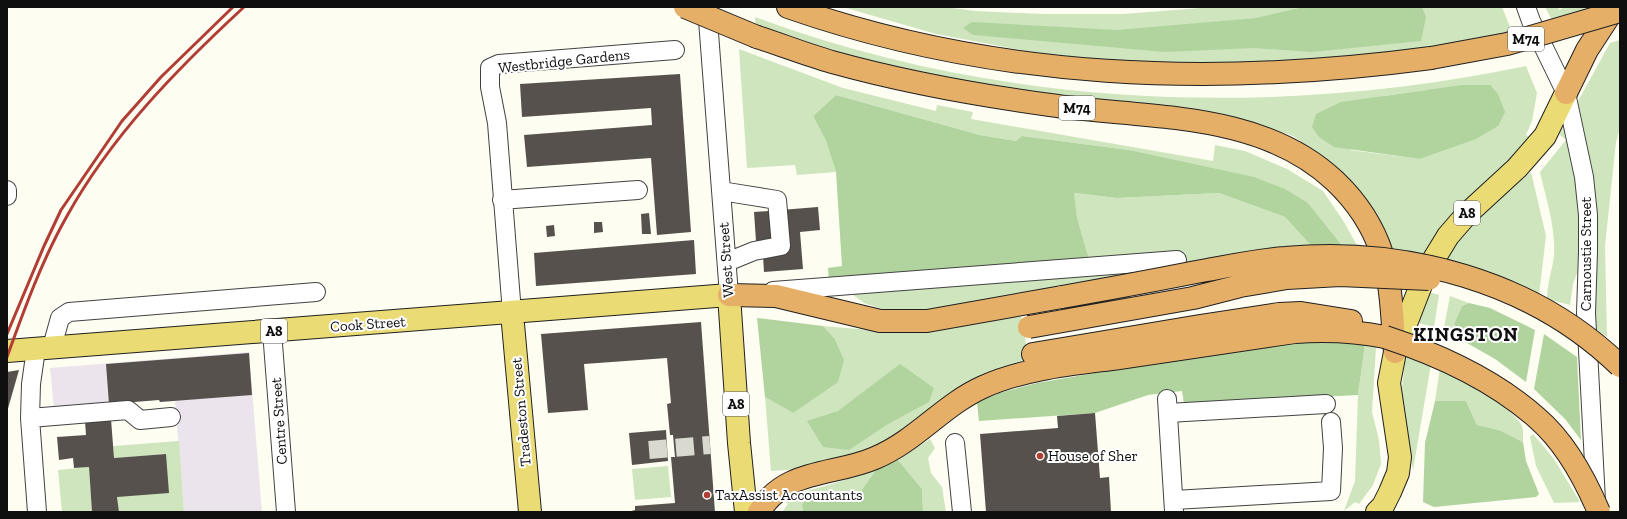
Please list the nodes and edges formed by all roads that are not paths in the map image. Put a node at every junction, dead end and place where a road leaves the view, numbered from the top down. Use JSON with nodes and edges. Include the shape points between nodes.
{"nodes":[{"id":1,"x":685,"y":7,"type":"edge"},
{"id":2,"x":707,"y":7,"type":"edge"},
{"id":3,"x":788,"y":7,"type":"edge"},
{"id":4,"x":1526,"y":7,"type":"edge"},
{"id":5,"x":1615,"y":7,"type":"edge"},
{"id":6,"x":1620,"y":11,"type":"edge"},
{"id":7,"x":675,"y":50,"type":"dead end"},
{"id":8,"x":1566,"y":93,"type":"junction"},
{"id":9,"x":7,"y":190,"type":"edge"},
{"id":10,"x":638,"y":190,"type":"dead end"},
{"id":11,"x":721,"y":191,"type":"junction"},
{"id":12,"x":7,"y":196,"type":"edge"},
{"id":13,"x":502,"y":200,"type":"junction"},
{"id":14,"x":1177,"y":260,"type":"dead end"},
{"id":15,"x":727,"y":262,"type":"junction"},
{"id":16,"x":1486,"y":283,"type":"junction"},
{"id":17,"x":316,"y":292,"type":"dead end"},
{"id":18,"x":729,"y":295,"type":"junction"},
{"id":19,"x":512,"y":313,"type":"junction"},
{"id":20,"x":1029,"y":328,"type":"dead end"},
{"id":21,"x":272,"y":331,"type":"junction"},
{"id":22,"x":1390,"y":344,"type":"junction"},
{"id":23,"x":44,"y":348,"type":"junction"},
{"id":24,"x":7,"y":351,"type":"edge"},
{"id":25,"x":1033,"y":354,"type":"dead end"},
{"id":26,"x":1620,"y":366,"type":"edge"},
{"id":27,"x":1326,"y":404,"type":"dead end"},
{"id":28,"x":171,"y":417,"type":"dead end"},
{"id":29,"x":30,"y":418,"type":"junction"},
{"id":30,"x":1331,"y":422,"type":"dead end"},
{"id":31,"x":955,"y":442,"type":"dead end"},
{"id":32,"x":1174,"y":506,"type":"edge"},
{"id":33,"x":37,"y":512,"type":"edge"},
{"id":34,"x":286,"y":512,"type":"edge"},
{"id":35,"x":530,"y":512,"type":"edge"},
{"id":36,"x":746,"y":512,"type":"edge"},
{"id":37,"x":759,"y":512,"type":"edge"},
{"id":38,"x":962,"y":512,"type":"edge"},
{"id":39,"x":1377,"y":512,"type":"edge"},
{"id":40,"x":1598,"y":512,"type":"edge"}],
"edges":[{"from":1,"to":22,"type":"highway","number":"M74","bridge":true,"via":[[757,37],[830,61],[901,80],[1051,106],[1210,123],[1263,137],[1289,148],[1308,158],[1329,176],[1346,192],[1369,223],[1382,253],[1390,291]]},
{"from":2,"to":11,"type":"street","name":"West Street"},
{"from":3,"to":6,"type":"highway","number":"M74","bridge":true,"via":[[887,37],[1019,62],[1149,74],[1220,75],[1350,68],[1431,58],[1508,44]]},
{"from":4,"to":8,"type":"street","name":"Carnoustie Street","via":[[1530,21]]},
{"from":5,"to":8,"type":"highway","via":[[1587,50]]},
{"from":7,"to":13,"type":"street","name":"Westbridge Gardens","via":[[499,64],[490,68]]},
{"from":8,"to":22,"type":"main road","number":"A8","via":[[1544,136],[1517,168],[1467,214],[1448,236],[1426,272]]},
{"from":8,"to":40,"type":"street","name":"Carnoustie Street","via":[[1584,177],[1588,215],[1586,313]]},
{"from":9,"to":12,"type":"street"},
{"from":10,"to":13,"type":"street"},
{"from":11,"to":15,"type":"street","name":"West Street"},
{"from":11,"to":15,"type":"street","via":[[777,200],[781,246],[754,250]]},
{"from":13,"to":19,"type":"street","name":"Westbridge Gardens"},
{"from":14,"to":18,"type":"street"},
{"from":15,"to":18,"type":"street","name":"West Street"},
{"from":16,"to":18,"type":"highway","bridge":true,"via":[[1412,263],[1364,256],[1308,256],[1257,262],[927,321],[908,322],[880,322],[776,296]]},
{"from":16,"to":20,"type":"highway","bridge":true,"via":[[1340,275],[1287,278]]},
{"from":16,"to":26,"type":"highway","bridge":true,"via":[[1533,303],[1569,324]]},
{"from":17,"to":23,"type":"street","via":[[69,312],[60,318]]},
{"from":18,"to":19,"type":"main road","name":"Cook Street","number":"A8"},
{"from":18,"to":36,"type":"main road","name":"West Street","number":"A8"},
{"from":19,"to":21,"type":"main road","name":"Cook Street","number":"A8"},
{"from":19,"to":35,"type":"main road","name":"Tradeston Street"},
{"from":21,"to":23,"type":"main road","name":"Cook Street","number":"A8"},
{"from":21,"to":34,"type":"street","name":"Centre Street"},
{"from":22,"to":25,"type":"highway","via":[[1355,321],[1314,314],[1279,314]]},
{"from":22,"to":37,"type":"highway","via":[[1366,333],[1322,330],[1295,332],[1032,371],[983,387],[943,412],[892,451],[861,464],[791,482],[769,498]]},
{"from":22,"to":39,"type":"main road","number":"A8","via":[[1389,383],[1400,457],[1398,473],[1383,506]]},
{"from":22,"to":40,"type":"highway","bridge":true,"via":[[1425,350],[1468,370],[1538,418],[1577,467]]},
{"from":23,"to":24,"type":"main road","name":"Cook Street","number":"A8"},
{"from":23,"to":29,"type":"street","via":[[31,384]]},
{"from":27,"to":32,"type":"street","via":[[1168,406]]},
{"from":28,"to":29,"type":"street","via":[[140,420],[128,410]]},
{"from":29,"to":33,"type":"street"},
{"from":30,"to":32,"type":"street","via":[[1331,491]]},
{"from":31,"to":38,"type":"street"}]}
